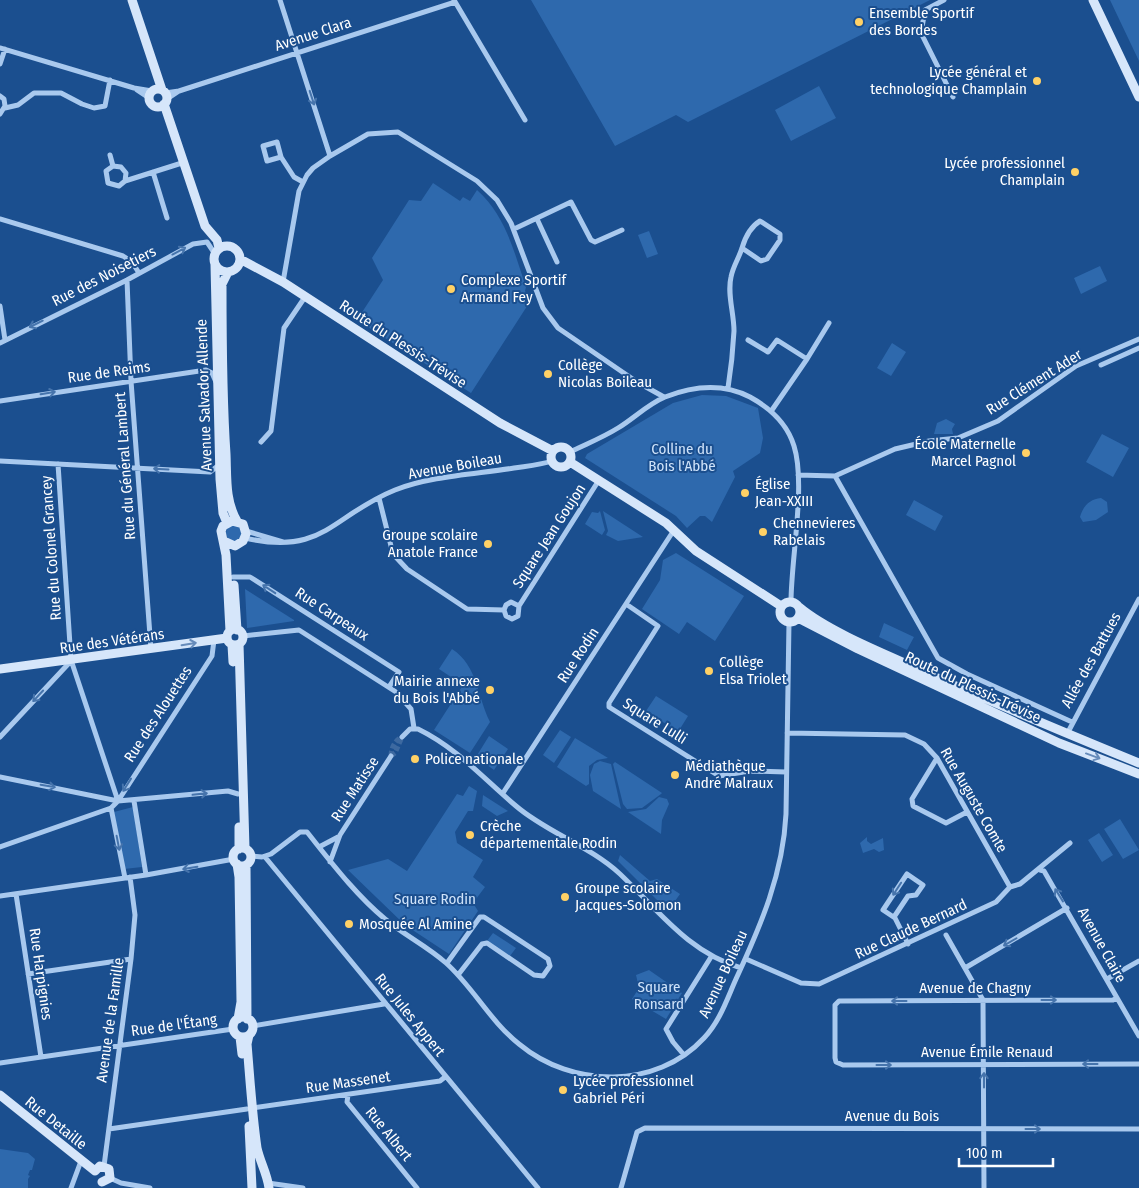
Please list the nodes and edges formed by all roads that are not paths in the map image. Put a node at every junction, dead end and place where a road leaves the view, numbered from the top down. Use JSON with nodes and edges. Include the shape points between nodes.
{"nodes":[{"id":1,"x":132,"y":0,"type":"edge"},
{"id":2,"x":280,"y":0,"type":"edge"},
{"id":3,"x":944,"y":0,"type":"edge"},
{"id":4,"x":1093,"y":0,"type":"edge"},
{"id":5,"x":455,"y":1,"type":"edge"},
{"id":6,"x":2,"y":48,"type":"edge"},
{"id":7,"x":297,"y":52,"type":"junction"},
{"id":8,"x":0,"y":64,"type":"edge"},
{"id":9,"x":110,"y":80,"type":"junction"},
{"id":10,"x":0,"y":96,"type":"edge"},
{"id":11,"x":158,"y":96,"type":"junction"},
{"id":12,"x":953,"y":97,"type":"dead end"},
{"id":13,"x":1139,"y":98,"type":"edge"},
{"id":14,"x":105,"y":106,"type":"junction"},
{"id":15,"x":5,"y":108,"type":"junction"},
{"id":16,"x":109,"y":112,"type":"dead end"},
{"id":17,"x":0,"y":114,"type":"edge"},
{"id":18,"x":525,"y":120,"type":"dead end"},
{"id":19,"x":110,"y":155,"type":"dead end"},
{"id":20,"x":330,"y":156,"type":"junction"},
{"id":21,"x":281,"y":157,"type":"dead end"},
{"id":22,"x":185,"y":162,"type":"junction"},
{"id":23,"x":113,"y":166,"type":"junction"},
{"id":24,"x":152,"y":172,"type":"junction"},
{"id":25,"x":125,"y":181,"type":"junction"},
{"id":26,"x":303,"y":182,"type":"junction"},
{"id":27,"x":167,"y":218,"type":"dead end"},
{"id":28,"x":0,"y":219,"type":"edge"},
{"id":29,"x":204,"y":219,"type":"junction"},
{"id":30,"x":537,"y":219,"type":"junction"},
{"id":31,"x":514,"y":230,"type":"junction"},
{"id":32,"x":622,"y":230,"type":"dead end"},
{"id":33,"x":232,"y":248,"type":"junction"},
{"id":34,"x":742,"y":248,"type":"junction"},
{"id":35,"x":217,"y":251,"type":"junction"},
{"id":36,"x":240,"y":260,"type":"junction"},
{"id":37,"x":557,"y":262,"type":"dead end"},
{"id":38,"x":215,"y":265,"type":"junction"},
{"id":39,"x":228,"y":272,"type":"junction"},
{"id":40,"x":140,"y":273,"type":"junction"},
{"id":41,"x":127,"y":280,"type":"junction"},
{"id":42,"x":283,"y":282,"type":"junction"},
{"id":43,"x":305,"y":297,"type":"junction"},
{"id":44,"x":0,"y":306,"type":"edge"},
{"id":45,"x":829,"y":323,"type":"dead end"},
{"id":46,"x":1139,"y":339,"type":"edge"},
{"id":47,"x":748,"y":340,"type":"dead end"},
{"id":48,"x":3,"y":341,"type":"edge"},
{"id":49,"x":1139,"y":348,"type":"edge"},
{"id":50,"x":807,"y":359,"type":"junction"},
{"id":51,"x":1101,"y":365,"type":"dead end"},
{"id":52,"x":131,"y":381,"type":"junction"},
{"id":53,"x":216,"y":382,"type":"junction"},
{"id":54,"x":728,"y":388,"type":"junction"},
{"id":55,"x":664,"y":397,"type":"junction"},
{"id":56,"x":0,"y":401,"type":"edge"},
{"id":57,"x":772,"y":410,"type":"junction"},
{"id":58,"x":261,"y":442,"type":"dead end"},
{"id":59,"x":553,"y":451,"type":"junction"},
{"id":60,"x":570,"y":452,"type":"junction"},
{"id":61,"x":0,"y":461,"type":"edge"},
{"id":62,"x":552,"y":461,"type":"junction"},
{"id":63,"x":570,"y":462,"type":"junction"},
{"id":64,"x":58,"y":464,"type":"junction"},
{"id":65,"x":219,"y":464,"type":"junction"},
{"id":66,"x":138,"y":468,"type":"junction"},
{"id":67,"x":798,"y":475,"type":"junction"},
{"id":68,"x":836,"y":476,"type":"junction"},
{"id":69,"x":600,"y":480,"type":"junction"},
{"id":70,"x":378,"y":498,"type":"junction"},
{"id":71,"x":232,"y":522,"type":"junction"},
{"id":72,"x":674,"y":530,"type":"junction"},
{"id":73,"x":246,"y":534,"type":"junction"},
{"id":74,"x":224,"y":541,"type":"junction"},
{"id":75,"x":235,"y":546,"type":"junction"},
{"id":76,"x":233,"y":577,"type":"junction"},
{"id":77,"x":1139,"y":599,"type":"edge"},
{"id":78,"x":626,"y":604,"type":"junction"},
{"id":79,"x":795,"y":604,"type":"junction"},
{"id":80,"x":518,"y":606,"type":"junction"},
{"id":81,"x":781,"y":606,"type":"junction"},
{"id":82,"x":504,"y":610,"type":"junction"},
{"id":83,"x":798,"y":618,"type":"junction"},
{"id":84,"x":789,"y":622,"type":"junction"},
{"id":85,"x":235,"y":637,"type":"junction"},
{"id":86,"x":214,"y":640,"type":"junction"},
{"id":87,"x":151,"y":650,"type":"junction"},
{"id":88,"x":71,"y":660,"type":"junction"},
{"id":89,"x":0,"y":669,"type":"edge"},
{"id":90,"x":389,"y":687,"type":"junction"},
{"id":91,"x":1072,"y":722,"type":"junction"},
{"id":92,"x":414,"y":728,"type":"junction"},
{"id":93,"x":787,"y":732,"type":"junction"},
{"id":94,"x":1067,"y":734,"type":"junction"},
{"id":95,"x":0,"y":736,"type":"edge"},
{"id":96,"x":402,"y":737,"type":"dead end"},
{"id":97,"x":1064,"y":745,"type":"junction"},
{"id":98,"x":391,"y":756,"type":"tunnel mouth"},
{"id":99,"x":937,"y":758,"type":"junction"},
{"id":100,"x":1139,"y":763,"type":"edge"},
{"id":101,"x":786,"y":772,"type":"junction"},
{"id":102,"x":1139,"y":774,"type":"edge"},
{"id":103,"x":0,"y":777,"type":"edge"},
{"id":104,"x":503,"y":793,"type":"junction"},
{"id":105,"x":238,"y":794,"type":"junction"},
{"id":106,"x":134,"y":800,"type":"junction"},
{"id":107,"x":118,"y":801,"type":"junction"},
{"id":108,"x":111,"y":808,"type":"junction"},
{"id":109,"x":967,"y":812,"type":"junction"},
{"id":110,"x":340,"y":835,"type":"junction"},
{"id":111,"x":1070,"y":843,"type":"dead end"},
{"id":112,"x":0,"y":847,"type":"edge"},
{"id":113,"x":319,"y":847,"type":"junction"},
{"id":114,"x":242,"y":848,"type":"junction"},
{"id":115,"x":252,"y":856,"type":"junction"},
{"id":116,"x":265,"y":857,"type":"junction"},
{"id":117,"x":330,"y":862,"type":"junction"},
{"id":118,"x":239,"y":863,"type":"junction"},
{"id":119,"x":1040,"y":870,"type":"junction"},
{"id":120,"x":146,"y":875,"type":"junction"},
{"id":121,"x":127,"y":878,"type":"junction"},
{"id":122,"x":1010,"y":887,"type":"junction"},
{"id":123,"x":16,"y":894,"type":"junction"},
{"id":124,"x":0,"y":896,"type":"edge"},
{"id":125,"x":1067,"y":908,"type":"junction"},
{"id":126,"x":894,"y":917,"type":"junction"},
{"id":127,"x":946,"y":936,"type":"dead end"},
{"id":128,"x":908,"y":944,"type":"junction"},
{"id":129,"x":712,"y":957,"type":"junction"},
{"id":130,"x":131,"y":959,"type":"junction"},
{"id":131,"x":746,"y":959,"type":"junction"},
{"id":132,"x":1139,"y":961,"type":"edge"},
{"id":133,"x":447,"y":963,"type":"junction"},
{"id":134,"x":741,"y":968,"type":"junction"},
{"id":135,"x":965,"y":968,"type":"junction"},
{"id":136,"x":28,"y":974,"type":"junction"},
{"id":137,"x":458,"y":975,"type":"junction"},
{"id":138,"x":1107,"y":980,"type":"junction"},
{"id":139,"x":1117,"y":998,"type":"junction"},
{"id":140,"x":983,"y":1000,"type":"junction"},
{"id":141,"x":384,"y":1004,"type":"junction"},
{"id":142,"x":245,"y":1027,"type":"junction"},
{"id":143,"x":233,"y":1029,"type":"joint"},
{"id":144,"x":1139,"y":1036,"type":"edge"},
{"id":145,"x":119,"y":1046,"type":"junction"},
{"id":146,"x":684,"y":1055,"type":"junction"},
{"id":147,"x":41,"y":1057,"type":"junction"},
{"id":148,"x":836,"y":1062,"type":"joint"},
{"id":149,"x":0,"y":1063,"type":"edge"},
{"id":150,"x":984,"y":1064,"type":"junction"},
{"id":151,"x":1139,"y":1064,"type":"edge"},
{"id":152,"x":445,"y":1077,"type":"junction"},
{"id":153,"x":0,"y":1095,"type":"edge"},
{"id":154,"x":348,"y":1095,"type":"junction"},
{"id":155,"x":250,"y":1108,"type":"junction"},
{"id":156,"x":1139,"y":1128,"type":"edge"},
{"id":157,"x":109,"y":1129,"type":"junction"},
{"id":158,"x":984,"y":1129,"type":"junction"},
{"id":159,"x":81,"y":1161,"type":"junction"},
{"id":160,"x":256,"y":1163,"type":"junction"},
{"id":161,"x":104,"y":1166,"type":"junction"},
{"id":162,"x":95,"y":1171,"type":"junction"},
{"id":163,"x":104,"y":1183,"type":"edge"},
{"id":164,"x":268,"y":1186,"type":"edge"},
{"id":165,"x":72,"y":1188,"type":"edge"},
{"id":166,"x":150,"y":1188,"type":"edge"},
{"id":167,"x":252,"y":1188,"type":"edge"},
{"id":168,"x":303,"y":1188,"type":"edge"},
{"id":169,"x":417,"y":1188,"type":"edge"},
{"id":170,"x":538,"y":1188,"type":"edge"},
{"id":171,"x":621,"y":1188,"type":"edge"},
{"id":172,"x":984,"y":1188,"type":"edge"}],
"edges":[{"from":1,"to":11,"type":"main road","via":[[155,74]]},
{"from":2,"to":7,"type":"street"},
{"from":3,"to":12,"type":"street","via":[[925,10],[921,33]]},
{"from":4,"to":13,"type":"main road"},
{"from":5,"to":7,"type":"street","name":"Avenue Clara"},
{"from":5,"to":18,"type":"street"},
{"from":6,"to":8,"type":"street"},
{"from":6,"to":9,"type":"street"},
{"from":7,"to":11,"type":"street","name":"Avenue Clara"},
{"from":7,"to":20,"type":"street","one_way":true},
{"from":9,"to":11,"type":"street"},
{"from":9,"to":14,"type":"street"},
{"from":10,"to":15,"type":"street"},
{"from":11,"to":22,"type":"main road","via":[[172,123]]},
{"from":14,"to":15,"type":"street","via":[[94,108],[61,93],[34,93],[18,105]]},
{"from":14,"to":16,"type":"street"},
{"from":15,"to":17,"type":"street"},
{"from":19,"to":23,"type":"street"},
{"from":20,"to":26,"type":"street","via":[[313,168]]},
{"from":20,"to":31,"type":"street","via":[[368,134],[398,132],[477,181],[497,200]]},
{"from":21,"to":26,"type":"street","via":[[294,177]]},
{"from":22,"to":24,"type":"street"},
{"from":22,"to":29,"type":"main road"},
{"from":23,"to":25,"type":"street","via":[[124,169]]},
{"from":23,"to":25,"type":"street","via":[[105,175],[108,183],[115,187]]},
{"from":24,"to":25,"type":"street"},
{"from":24,"to":27,"type":"street"},
{"from":26,"to":42,"type":"street"},
{"from":28,"to":40,"type":"street","via":[[123,256]]},
{"from":29,"to":33,"type":"main road"},
{"from":29,"to":35,"type":"main road","via":[[207,231],[217,240]]},
{"from":30,"to":31,"type":"street"},
{"from":30,"to":32,"type":"street","via":[[571,202],[591,240],[595,242]]},
{"from":30,"to":37,"type":"street"},
{"from":31,"to":55,"type":"street","via":[[543,308],[558,328]]},
{"from":33,"to":35,"type":"main road"},
{"from":33,"to":36,"type":"main road","via":[[238,252]]},
{"from":34,"to":34,"type":"street","via":[[761,261],[767,259],[780,240],[780,234],[760,221],[746,236]]},
{"from":34,"to":54,"type":"street","via":[[730,279],[734,331]]},
{"from":35,"to":38,"type":"main road"},
{"from":40,"to":35,"type":"street","name":"Rue des Noisetiers","one_way":true,"via":[[201,242],[207,242]]},
{"from":36,"to":39,"type":"main road","via":[[235,270]]},
{"from":36,"to":42,"type":"main road","name":"Route du Plessis-Trévise"},
{"from":38,"to":39,"type":"main road","via":[[220,271]]},
{"from":38,"to":53,"type":"main road","name":"Avenue Salvador Allende"},
{"from":39,"to":71,"type":"main road","via":[[222,284],[224,427]]},
{"from":40,"to":41,"type":"street","name":"Rue des Noisetiers"},
{"from":41,"to":48,"type":"street","name":"Rue des Noisetiers","one_way":true},
{"from":41,"to":52,"type":"street","name":"Rue du Général Lambert"},
{"from":42,"to":43,"type":"main road","name":"Route du Plessis-Trévise"},
{"from":43,"to":58,"type":"street","via":[[284,328],[271,430]]},
{"from":43,"to":59,"type":"main road","name":"Route du Plessis-Trévise","via":[[500,423]]},
{"from":44,"to":48,"type":"street"},
{"from":45,"to":50,"type":"street"},
{"from":46,"to":68,"type":"street","name":"Rue Clément Ader","via":[[1076,366],[989,425],[958,438],[887,451]]},
{"from":47,"to":50,"type":"street","via":[[768,352],[777,340]]},
{"from":49,"to":51,"type":"street"},
{"from":50,"to":57,"type":"street"},
{"from":52,"to":53,"type":"street","name":"Rue de Reims","via":[[206,370],[212,373]]},
{"from":56,"to":52,"type":"street","name":"Rue de Reims","one_way":true},
{"from":52,"to":66,"type":"street","name":"Rue du Général Lambert"},
{"from":53,"to":65,"type":"main road","name":"Avenue Salvador Allende"},
{"from":54,"to":55,"type":"street","via":[[698,388]]},
{"from":54,"to":57,"type":"street"},
{"from":55,"to":60,"type":"street","via":[[618,428]]},
{"from":57,"to":67,"type":"street","via":[[792,439]]},
{"from":59,"to":60,"type":"main road","via":[[562,447]]},
{"from":59,"to":62,"type":"main road"},
{"from":60,"to":63,"type":"main road"},
{"from":61,"to":64,"type":"street"},
{"from":62,"to":63,"type":"main road","via":[[561,467]]},
{"from":62,"to":70,"type":"street","name":"Avenue Boileau","via":[[418,484]]},
{"from":63,"to":69,"type":"main road"},
{"from":64,"to":66,"type":"street"},
{"from":64,"to":88,"type":"street","name":"Rue du Colonel Grancey"},
{"from":65,"to":66,"type":"street","one_way":true,"via":[[210,472]]},
{"from":65,"to":71,"type":"main road","name":"Avenue Salvador Allende","via":[[223,513]]},
{"from":66,"to":87,"type":"street","name":"Rue du Général Lambert"},
{"from":67,"to":68,"type":"street","name":"Rue Clément Ader"},
{"from":67,"to":79,"type":"street"},
{"from":68,"to":91,"type":"street","via":[[938,658]]},
{"from":69,"to":72,"type":"main road"},
{"from":69,"to":80,"type":"street","name":"Square Jean Goujon"},
{"from":70,"to":73,"type":"street","name":"Avenue Boileau","via":[[311,539],[274,544]]},
{"from":70,"to":82,"type":"street","name":"Square Jean Goujon","via":[[394,554],[407,569],[467,609]]},
{"from":71,"to":73,"type":"main road","via":[[243,524]]},
{"from":71,"to":74,"type":"main road","via":[[222,531]]},
{"from":72,"to":78,"type":"street","name":"Rue Rodin"},
{"from":72,"to":81,"type":"main road","via":[[696,551]]},
{"from":73,"to":75,"type":"main road"},
{"from":74,"to":75,"type":"main road"},
{"from":74,"to":85,"type":"main road"},
{"from":75,"to":76,"type":"main road"},
{"from":76,"to":85,"type":"main road"},
{"from":90,"to":76,"type":"street","name":"Rue Carpeaux","one_way":true,"via":[[399,672],[250,577]]},
{"from":77,"to":91,"type":"street","name":"Allée des Battues"},
{"from":78,"to":101,"type":"street","name":"Square Lulli","via":[[658,626],[608,703],[610,707],[720,776],[750,771]]},
{"from":78,"to":104,"type":"street","name":"Rue Rodin"},
{"from":79,"to":81,"type":"main road"},
{"from":79,"to":83,"type":"main road"},
{"from":79,"to":94,"type":"main road","name":"Route du Plessis-Trévise","via":[[859,642]]},
{"from":80,"to":82,"type":"street","name":"Square Jean Goujon","via":[[511,602]]},
{"from":80,"to":82,"type":"street","name":"Square Jean Goujon","via":[[518,616],[512,619]]},
{"from":81,"to":84,"type":"main road","via":[[780,615]]},
{"from":83,"to":84,"type":"main road"},
{"from":83,"to":97,"type":"main road","name":"Route du Plessis-Trévise"},
{"from":84,"to":93,"type":"street","name":"Avenue Boileau"},
{"from":85,"to":86,"type":"main road","name":"Rue des Vétérans"},
{"from":85,"to":90,"type":"street","name":"Rue Carpeaux","via":[[297,629]]},
{"from":85,"to":105,"type":"main road"},
{"from":85,"to":114,"type":"main road"},
{"from":87,"to":86,"type":"main road","name":"Rue des Vétérans","one_way":true},
{"from":86,"to":107,"type":"street","name":"Rue des Alouettes","one_way":true,"via":[[212,656]]},
{"from":87,"to":88,"type":"main road","name":"Rue des Vétérans"},
{"from":88,"to":89,"type":"main road","name":"Rue des Vétérans"},
{"from":88,"to":95,"type":"street","one_way":true},
{"from":88,"to":107,"type":"street","name":"Rue du Colonel Grancey"},
{"from":90,"to":92,"type":"street","name":"Rue Carpeaux","via":[[411,709]]},
{"from":91,"to":94,"type":"street","name":"Allée des Battues"},
{"from":92,"to":96,"type":"street"},
{"from":92,"to":104,"type":"street","via":[[468,761]]},
{"from":93,"to":99,"type":"street","name":"Rue Auguste Comte","via":[[904,735],[924,744]]},
{"from":93,"to":101,"type":"street","name":"Avenue Boileau"},
{"from":94,"to":97,"type":"street","via":[[1062,737]]},
{"from":94,"to":97,"type":"street","via":[[1071,741]]},
{"from":94,"to":100,"type":"main road","name":"Route du Plessis-Trévise"},
{"from":97,"to":102,"type":"main road","name":"Route du Plessis-Trévise","one_way":true},
{"from":98,"to":110,"type":"street","name":"Rue Matisse"},
{"from":99,"to":109,"type":"street","name":"Rue Auguste Comte"},
{"from":99,"to":109,"type":"street","via":[[912,799],[913,806],[946,823]]},
{"from":101,"to":131,"type":"street","name":"Avenue Boileau","via":[[785,836],[780,863],[771,897]]},
{"from":103,"to":107,"type":"street","one_way":true},
{"from":104,"to":129,"type":"street","via":[[516,807],[620,874],[671,927]]},
{"from":106,"to":105,"type":"street","one_way":true,"via":[[228,790]]},
{"from":105,"to":114,"type":"main road"},
{"from":106,"to":107,"type":"street"},
{"from":106,"to":120,"type":"street"},
{"from":107,"to":108,"type":"street","name":"Rue des Alouettes"},
{"from":108,"to":112,"type":"street"},
{"from":108,"to":121,"type":"street","name":"Avenue de la Famille","one_way":true},
{"from":109,"to":122,"type":"street","name":"Rue Auguste Comte"},
{"from":110,"to":113,"type":"street"},
{"from":110,"to":117,"type":"street"},
{"from":111,"to":119,"type":"street","name":"Rue Claude Bernard"},
{"from":113,"to":116,"type":"street","name":"Avenue Boileau","via":[[304,831]]},
{"from":113,"to":117,"type":"street","name":"Avenue Boileau"},
{"from":114,"to":115,"type":"main road"},
{"from":114,"to":118,"type":"main road","via":[[235,852]]},
{"from":115,"to":116,"type":"street"},
{"from":115,"to":118,"type":"main road","via":[[250,862]]},
{"from":116,"to":141,"type":"street","name":"Rue Jules Appert"},
{"from":117,"to":133,"type":"street","name":"Avenue Boileau","via":[[384,919]]},
{"from":118,"to":120,"type":"street","one_way":true},
{"from":118,"to":142,"type":"main road","via":[[240,984]]},
{"from":119,"to":122,"type":"street","name":"Rue Claude Bernard"},
{"from":125,"to":119,"type":"street","name":"Avenue Claire","one_way":true,"via":[[1044,871]]},
{"from":120,"to":121,"type":"street"},
{"from":121,"to":123,"type":"street"},
{"from":121,"to":130,"type":"street","name":"Avenue de la Famille","via":[[135,915]]},
{"from":122,"to":128,"type":"street","name":"Rue Claude Bernard","via":[[996,902]]},
{"from":123,"to":124,"type":"street"},
{"from":123,"to":136,"type":"street","name":"Rue Harpignies"},
{"from":125,"to":135,"type":"street","one_way":true},
{"from":125,"to":138,"type":"street","name":"Avenue Claire"},
{"from":126,"to":126,"type":"street","one_way":true,"via":[[908,896],[916,895],[924,885],[907,874],[884,910]]},
{"from":126,"to":128,"type":"street"},
{"from":127,"to":135,"type":"street"},
{"from":128,"to":131,"type":"street","name":"Rue Claude Bernard","via":[[813,985]]},
{"from":129,"to":134,"type":"street"},
{"from":129,"to":146,"type":"street","via":[[666,1029]]},
{"from":130,"to":136,"type":"street"},
{"from":130,"to":145,"type":"street","name":"Avenue de la Famille"},
{"from":131,"to":134,"type":"street","name":"Avenue Boileau"},
{"from":132,"to":138,"type":"street"},
{"from":133,"to":137,"type":"street","name":"Avenue Boileau"},
{"from":133,"to":137,"type":"street","via":[[480,917],[484,917],[548,959],[550,966],[543,976],[534,976],[487,943],[482,944]]},
{"from":134,"to":146,"type":"street","name":"Avenue Boileau","via":[[717,1021],[704,1038]]},
{"from":135,"to":140,"type":"street"},
{"from":136,"to":147,"type":"street","name":"Rue Harpignies"},
{"from":137,"to":146,"type":"street","name":"Avenue Boileau","via":[[498,1025],[536,1056],[554,1066],[598,1077],[622,1078],[660,1069]]},
{"from":138,"to":139,"type":"street","name":"Avenue Claire"},
{"from":140,"to":139,"type":"street","name":"Avenue de Chagny","one_way":true},
{"from":139,"to":144,"type":"street","name":"Avenue Claire"},
{"from":140,"to":148,"type":"street","name":"Avenue de Chagny","one_way":true,"via":[[839,1001],[835,1005]]},
{"from":140,"to":150,"type":"street"},
{"from":141,"to":142,"type":"street"},
{"from":141,"to":152,"type":"street","name":"Rue Jules Appert"},
{"from":142,"to":143,"type":"main road","via":[[234,1023]]},
{"from":142,"to":155,"type":"main road"},
{"from":143,"to":145,"type":"street","name":"Rue de l'Étang"},
{"from":145,"to":147,"type":"street","name":"Rue de l'Étang"},
{"from":145,"to":157,"type":"street","name":"Avenue de la Famille"},
{"from":147,"to":149,"type":"street","name":"Rue de l'Étang"},
{"from":148,"to":150,"type":"street","name":"Avenue Émile Renaud","one_way":true,"via":[[843,1065]]},
{"from":151,"to":150,"type":"street","name":"Avenue Émile Renaud","one_way":true},
{"from":158,"to":150,"type":"street","one_way":true},
{"from":152,"to":154,"type":"street","name":"Rue Massenet","via":[[440,1081]]},
{"from":152,"to":170,"type":"street","name":"Rue Jules Appert"},
{"from":153,"to":159,"type":"main road","name":"Rue Detaille"},
{"from":154,"to":155,"type":"street","name":"Rue Massenet"},
{"from":154,"to":169,"type":"street","name":"Rue Albert","via":[[347,1102]]},
{"from":155,"to":157,"type":"street","name":"Rue Massenet"},
{"from":155,"to":160,"type":"main road"},
{"from":158,"to":156,"type":"street","name":"Avenue du Bois","one_way":true},
{"from":157,"to":161,"type":"street","name":"Avenue de la Famille"},
{"from":158,"to":171,"type":"street","name":"Avenue du Bois","via":[[644,1128],[637,1132]]},
{"from":158,"to":172,"type":"street"},
{"from":159,"to":162,"type":"main road","name":"Rue Detaille"},
{"from":159,"to":165,"type":"street"},
{"from":160,"to":164,"type":"main road","via":[[265,1167]]},
{"from":160,"to":167,"type":"main road"},
{"from":161,"to":162,"type":"main road"},
{"from":161,"to":163,"type":"main road","via":[[111,1172]]},
{"from":162,"to":163,"type":"main road","via":[[96,1178]]},
{"from":163,"to":166,"type":"street"},
{"from":164,"to":168,"type":"street"}]}
